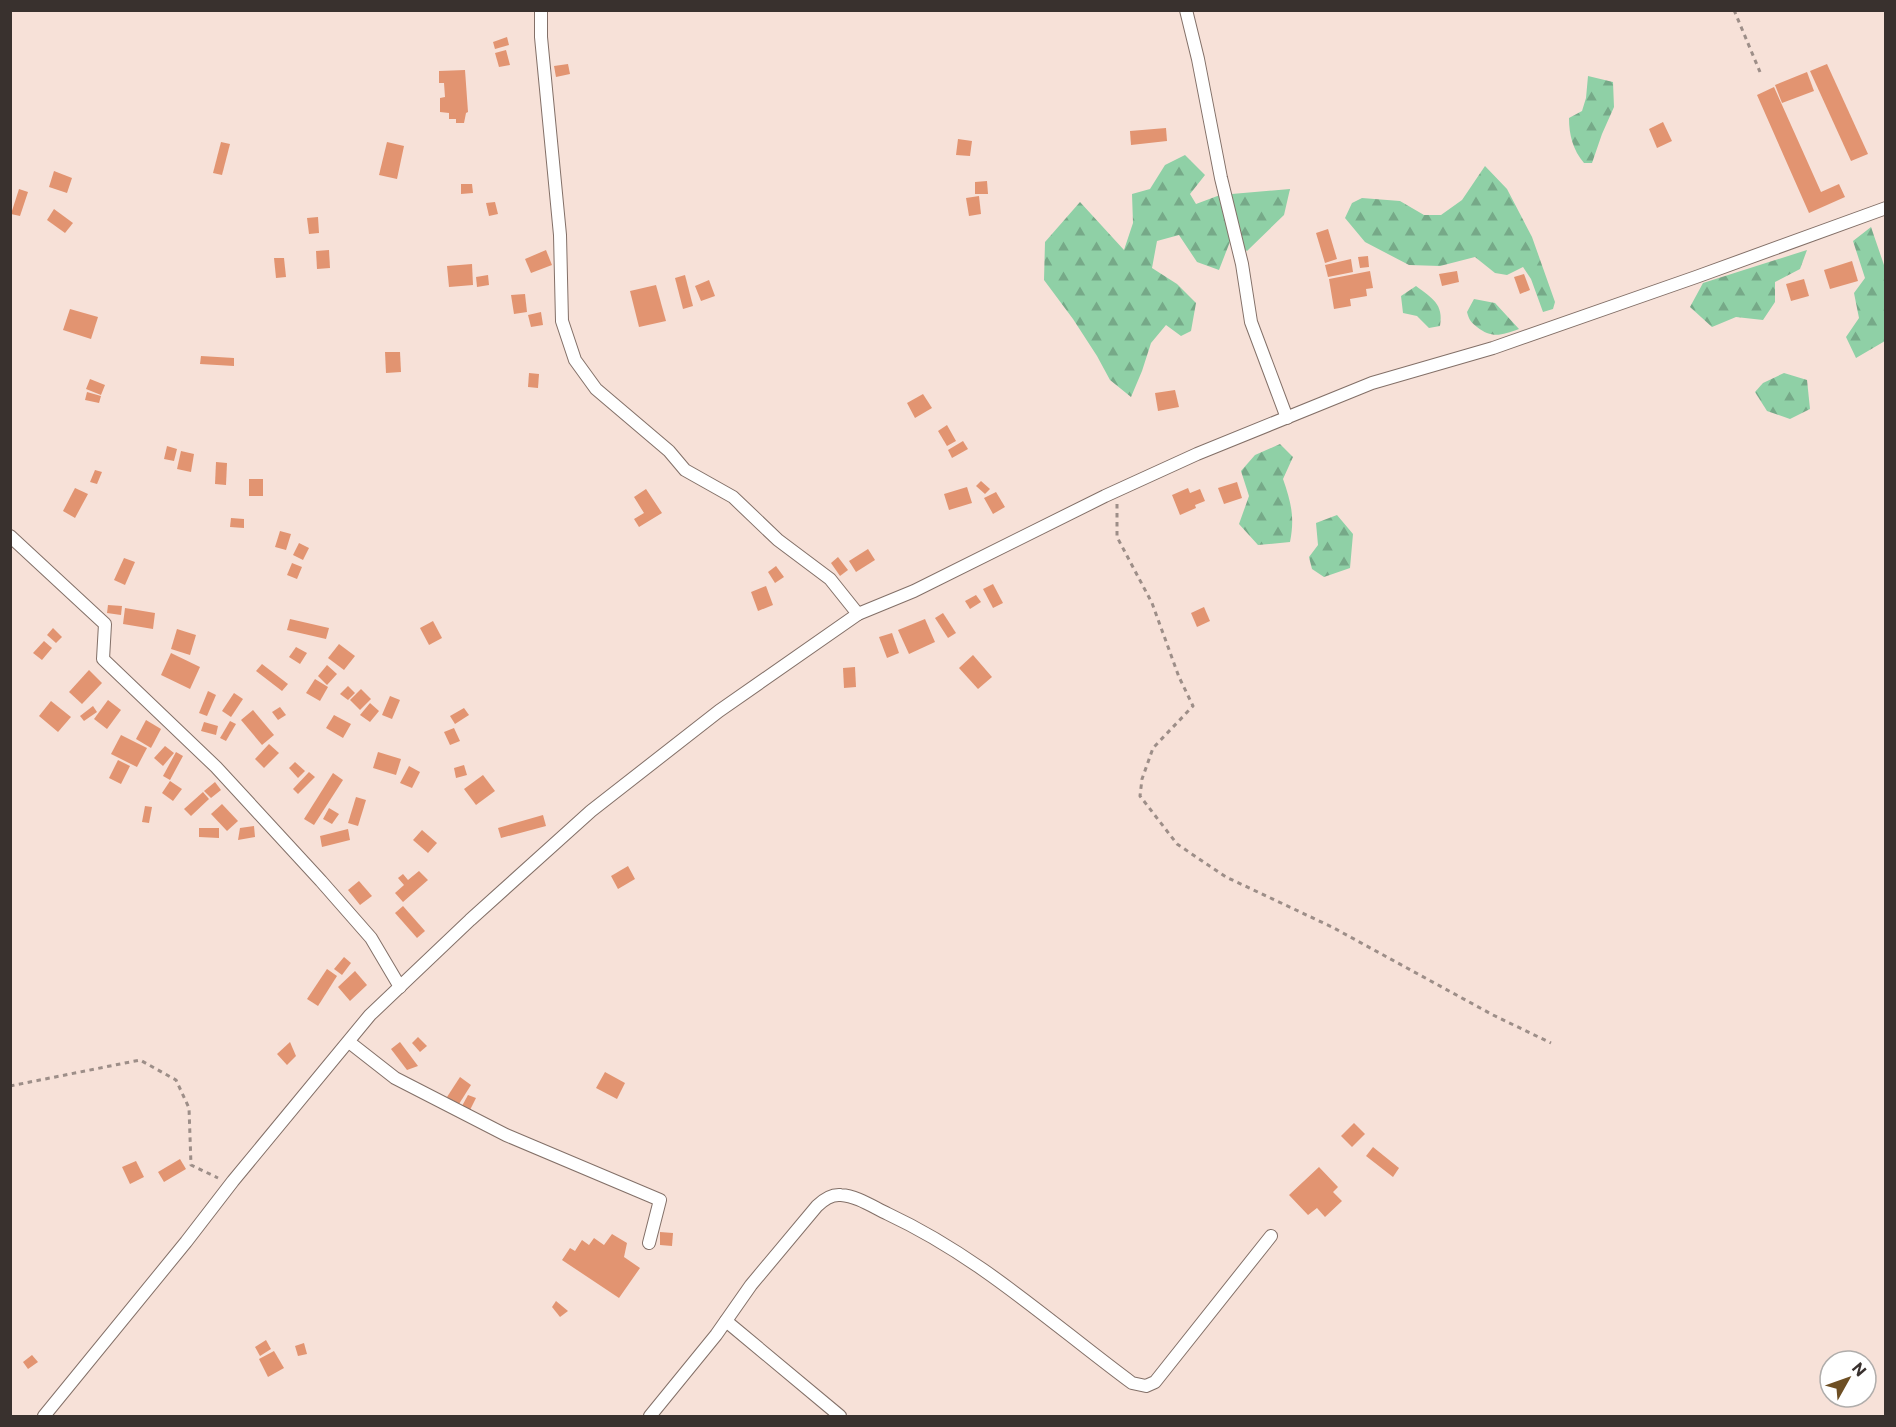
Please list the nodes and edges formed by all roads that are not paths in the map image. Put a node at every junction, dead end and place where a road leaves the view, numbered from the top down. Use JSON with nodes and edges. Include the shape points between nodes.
{"nodes":[{"id":1,"x":541,"y":10,"type":"edge"},
{"id":2,"x":1186,"y":10,"type":"edge"},
{"id":3,"x":1886,"y":208,"type":"edge"},
{"id":4,"x":1287,"y":418,"type":"junction"},
{"id":5,"x":10,"y":536,"type":"edge"},
{"id":6,"x":858,"y":614,"type":"junction"},
{"id":7,"x":400,"y":987,"type":"junction"},
{"id":8,"x":349,"y":1042,"type":"junction"},
{"id":9,"x":1271,"y":1236,"type":"dead end"},
{"id":10,"x":649,"y":1243,"type":"dead end"},
{"id":11,"x":726,"y":1321,"type":"junction"},
{"id":12,"x":44,"y":1416,"type":"edge"},
{"id":13,"x":650,"y":1416,"type":"edge"},
{"id":14,"x":840,"y":1416,"type":"edge"}],
"edges":[{"from":1,"to":6,"type":"street","via":[[560,236],[562,321],[575,360],[596,389],[669,451],[685,470],[733,496],[778,540],[830,579]]},
{"from":2,"to":4,"type":"street","via":[[1242,264],[1251,322]]},
{"from":3,"to":4,"type":"street","via":[[1492,348],[1372,383]]},
{"from":4,"to":6,"type":"street","via":[[1117,490],[914,591]]},
{"from":5,"to":7,"type":"street","via":[[105,624],[103,659],[216,767],[321,880],[371,938]]},
{"from":6,"to":7,"type":"street","via":[[719,711],[591,811]]},
{"from":7,"to":8,"type":"street"},
{"from":8,"to":10,"type":"street","via":[[395,1078],[495,1130],[660,1200]]},
{"from":8,"to":12,"type":"street"},
{"from":9,"to":11,"type":"street","via":[[1155,1382],[1146,1386],[1132,1383],[970,1260],[923,1231],[842,1195],[832,1195],[817,1206]]},
{"from":11,"to":13,"type":"street"},
{"from":11,"to":14,"type":"street"}]}
